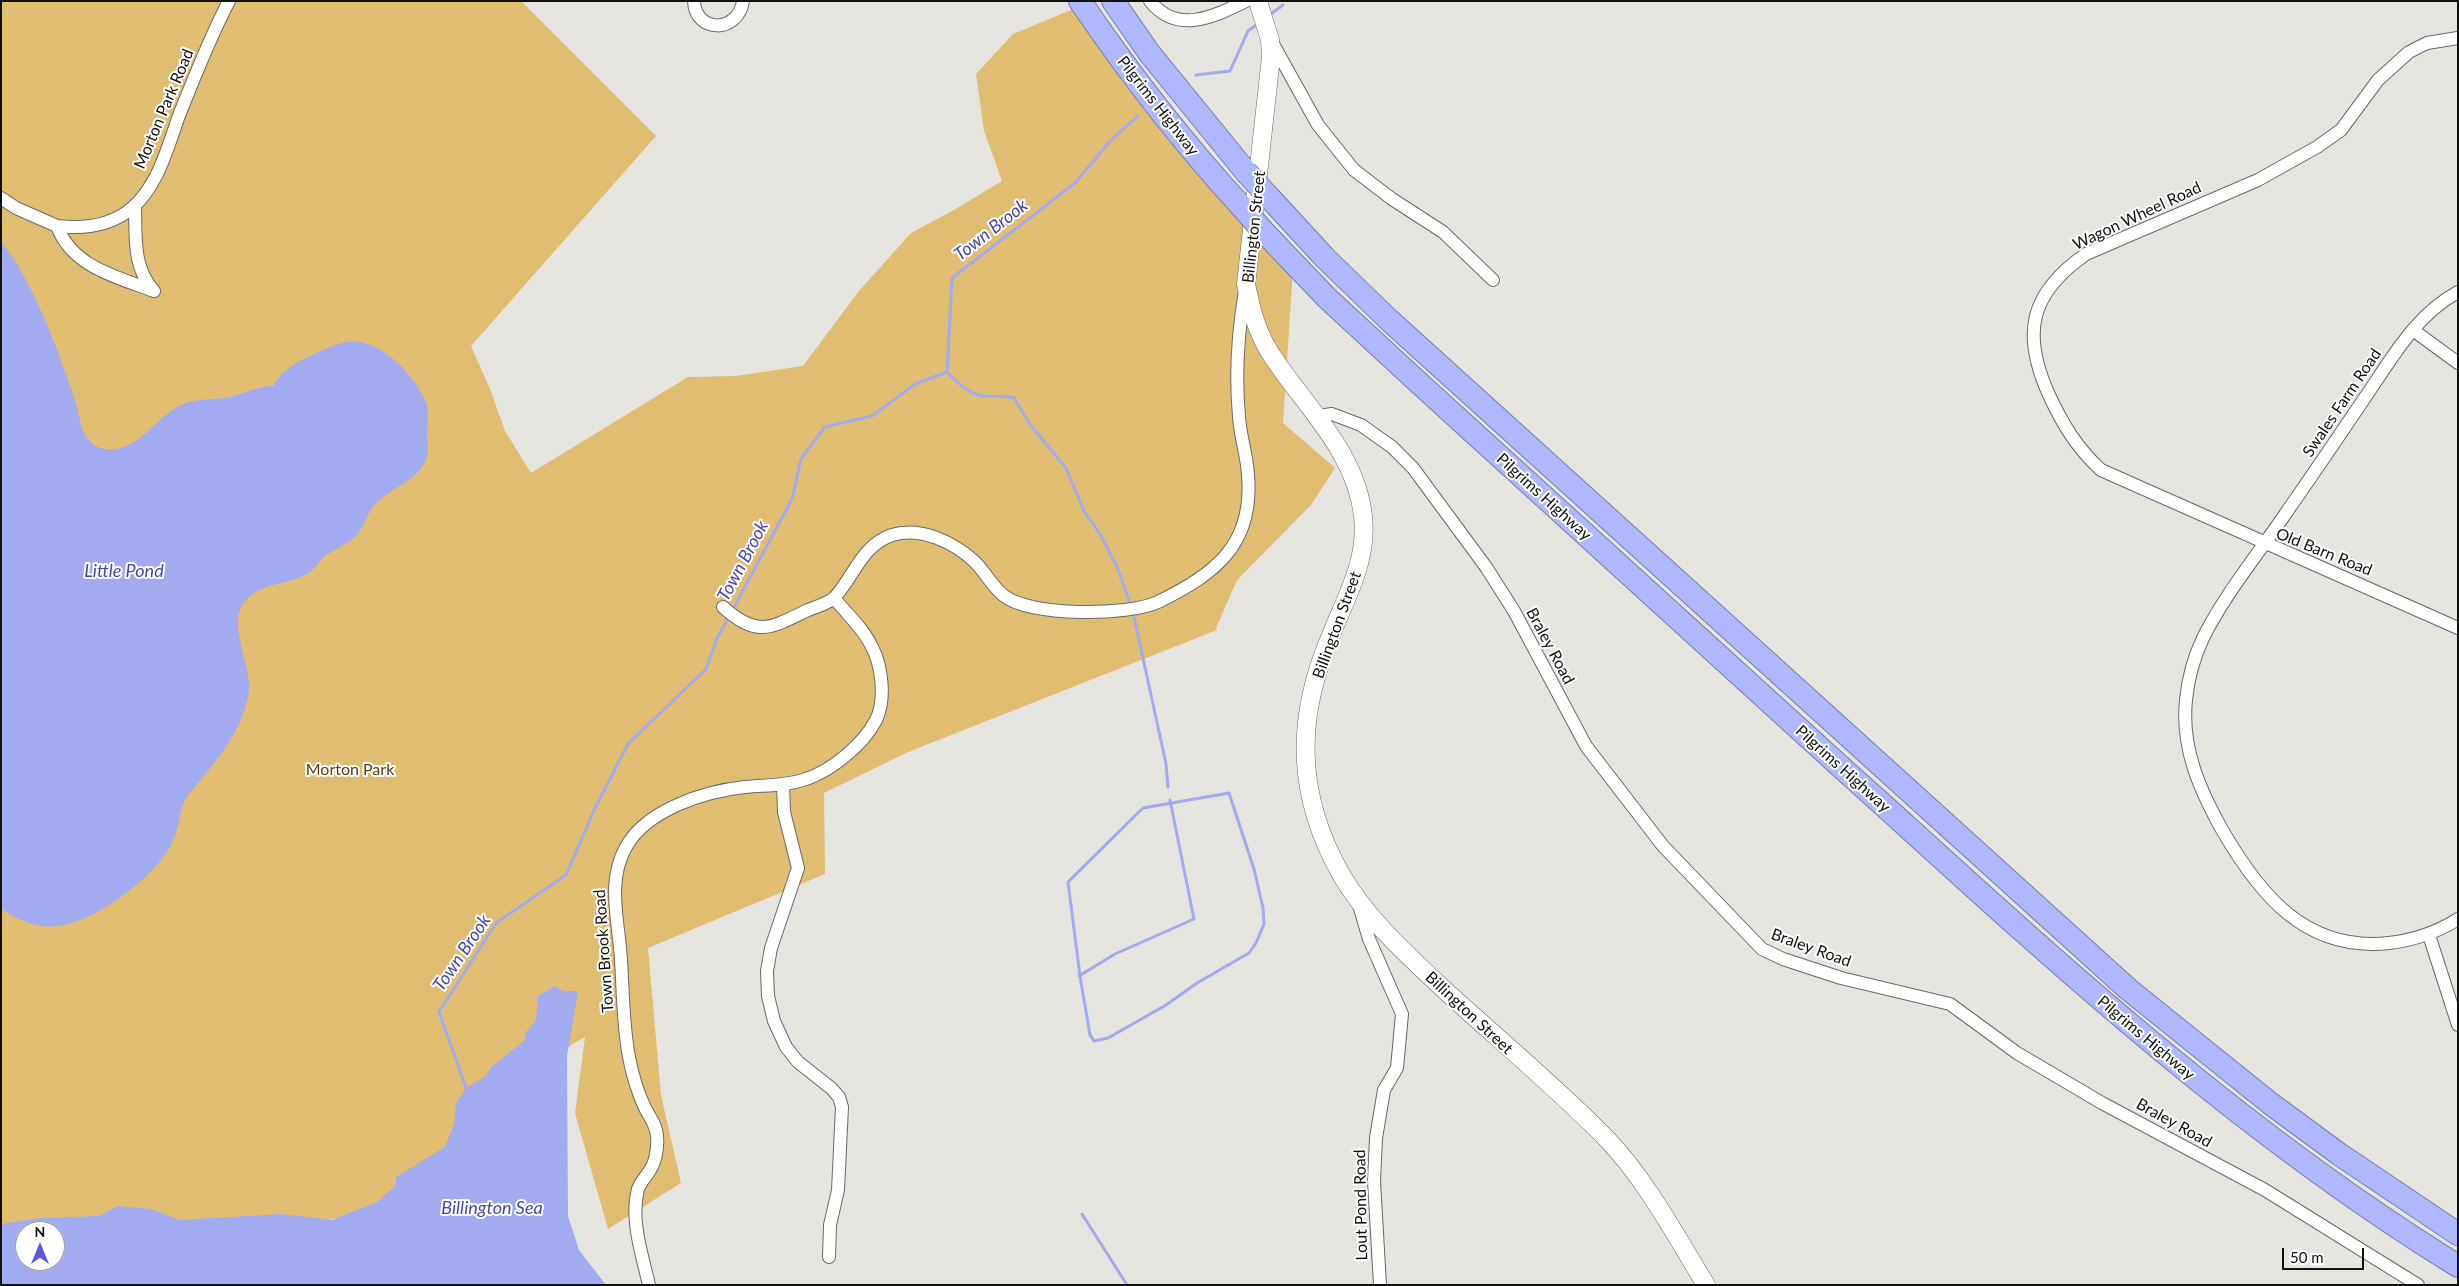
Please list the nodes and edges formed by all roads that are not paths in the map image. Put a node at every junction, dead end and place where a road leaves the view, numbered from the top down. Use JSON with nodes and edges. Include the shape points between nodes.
{"nodes":[{"id":1,"x":229,"y":1,"type":"edge"},
{"id":2,"x":694,"y":1,"type":"edge"},
{"id":3,"x":742,"y":1,"type":"edge"},
{"id":4,"x":1080,"y":1,"type":"edge"},
{"id":5,"x":1113,"y":1,"type":"edge"},
{"id":6,"x":1150,"y":1,"type":"edge"},
{"id":7,"x":1254,"y":2,"type":"edge"},
{"id":8,"x":1269,"y":35,"type":"junction"},
{"id":9,"x":2458,"y":38,"type":"edge"},
{"id":10,"x":1,"y":198,"type":"edge"},
{"id":11,"x":135,"y":204,"type":"junction"},
{"id":12,"x":57,"y":226,"type":"junction"},
{"id":13,"x":1493,"y":280,"type":"dead end"},
{"id":14,"x":1246,"y":284,"type":"junction"},
{"id":15,"x":2458,"y":292,"type":"edge"},
{"id":16,"x":2413,"y":330,"type":"junction"},
{"id":17,"x":2458,"y":363,"type":"edge"},
{"id":18,"x":1318,"y":416,"type":"junction"},
{"id":19,"x":2266,"y":544,"type":"junction"},
{"id":20,"x":834,"y":598,"type":"junction"},
{"id":21,"x":723,"y":607,"type":"dead end"},
{"id":22,"x":2458,"y":628,"type":"edge"},
{"id":23,"x":783,"y":784,"type":"junction"},
{"id":24,"x":1357,"y":898,"type":"junction"},
{"id":25,"x":2458,"y":919,"type":"edge"},
{"id":26,"x":2429,"y":935,"type":"junction"},
{"id":27,"x":2458,"y":1025,"type":"edge"},
{"id":28,"x":2458,"y":1234,"type":"edge"},
{"id":29,"x":829,"y":1257,"type":"dead end"},
{"id":30,"x":2458,"y":1266,"type":"edge"},
{"id":31,"x":649,"y":1285,"type":"edge"},
{"id":32,"x":1380,"y":1285,"type":"edge"},
{"id":33,"x":1706,"y":1285,"type":"edge"},
{"id":34,"x":2418,"y":1285,"type":"edge"}],
"edges":[{"from":1,"to":11,"type":"street","name":"Morton Park Road","via":[[155,177]]},
{"from":2,"to":3,"type":"street","via":[[697,14],[717,26],[738,18]]},
{"from":4,"to":30,"type":"highway","name":"Pilgrims Highway","bridge":true,"via":[[1204,166],[1327,298],[1426,390],[2069,974],[2265,1134],[2418,1242]]},
{"from":5,"to":28,"type":"highway","name":"Pilgrims Highway","bridge":true,"via":[[1156,61],[1246,172],[1325,258],[1389,320],[2128,989],[2338,1154]]},
{"from":6,"to":7,"type":"street","via":[[1158,12],[1174,20],[1191,21]]},
{"from":7,"to":8,"type":"street","name":"Billington Street"},
{"from":8,"to":13,"type":"street","via":[[1318,125],[1354,170],[1443,232]]},
{"from":8,"to":14,"type":"street","name":"Billington Street","via":[[1268,95]]},
{"from":9,"to":19,"type":"street","name":"Wagon Wheel Road","via":[[2427,43],[2409,52],[2378,80],[2341,130],[2317,147],[2258,180],[2086,254],[2056,278],[2040,303],[2033,330],[2036,363],[2060,418],[2080,450],[2101,470],[2118,479]]},
{"from":10,"to":12,"type":"street"},
{"from":11,"to":12,"type":"street","name":"Morton Park Road","via":[[101,225]]},
{"from":11,"to":12,"type":"street","via":[[138,262],[154,291],[91,267],[62,240]]},
{"from":14,"to":18,"type":"street","name":"Billington Street","via":[[1252,314],[1268,350]]},
{"from":14,"to":20,"type":"street","via":[[1239,331],[1238,399],[1248,478],[1247,500],[1239,534],[1228,554],[1209,573],[1139,609],[1123,612],[1067,610],[1016,602],[1004,596],[966,555],[943,541],[916,533],[894,534],[872,546]]},
{"from":15,"to":16,"type":"street","name":"Swales Farm Road","via":[[2434,307]]},
{"from":16,"to":17,"type":"street"},
{"from":16,"to":19,"type":"street","name":"Swales Farm Road"},
{"from":18,"to":24,"type":"street","name":"Billington Street","via":[[1354,483],[1361,502],[1364,532],[1353,587],[1328,643],[1313,691],[1306,720],[1304,750],[1310,793],[1320,828],[1335,862]]},
{"from":18,"to":34,"type":"street","name":"Braley Road","via":[[1332,414],[1361,425],[1392,447],[1413,468],[1486,567],[1514,611],[1586,746],[1663,846],[1762,949],[1841,978],[1950,1004],[2017,1053],[2102,1103],[2265,1190]]},
{"from":19,"to":22,"type":"street","name":"Old Barn Road"},
{"from":19,"to":26,"type":"street","name":"Old Barn Road","via":[[2220,606],[2195,659],[2185,719],[2190,759],[2197,780],[2245,867],[2272,900],[2295,921],[2312,931],[2348,943],[2391,943]]},
{"from":20,"to":21,"type":"street","via":[[779,626],[756,627],[736,618]]},
{"from":20,"to":23,"type":"street","name":"Town Brook Road","via":[[874,649],[880,680],[878,713],[872,727],[836,764],[816,775]]},
{"from":23,"to":29,"type":"street","via":[[785,817],[798,868],[771,948],[766,989],[774,1021],[786,1047],[798,1062],[831,1088],[842,1107],[838,1190],[830,1225]]},
{"from":23,"to":31,"type":"street","name":"Town Brook Road","via":[[716,792],[668,810],[632,838],[618,867],[614,902],[629,1058],[657,1138],[654,1160],[640,1183],[636,1210],[638,1237]]},
{"from":24,"to":32,"type":"street","name":"Lout Pond Road","via":[[1369,939],[1402,1014],[1397,1068],[1384,1090],[1376,1138],[1374,1181]]},
{"from":24,"to":33,"type":"street","name":"Billington Street","via":[[1415,962],[1613,1145],[1642,1184]]},
{"from":25,"to":26,"type":"street","name":"Old Barn Road"},
{"from":26,"to":27,"type":"street"}]}
